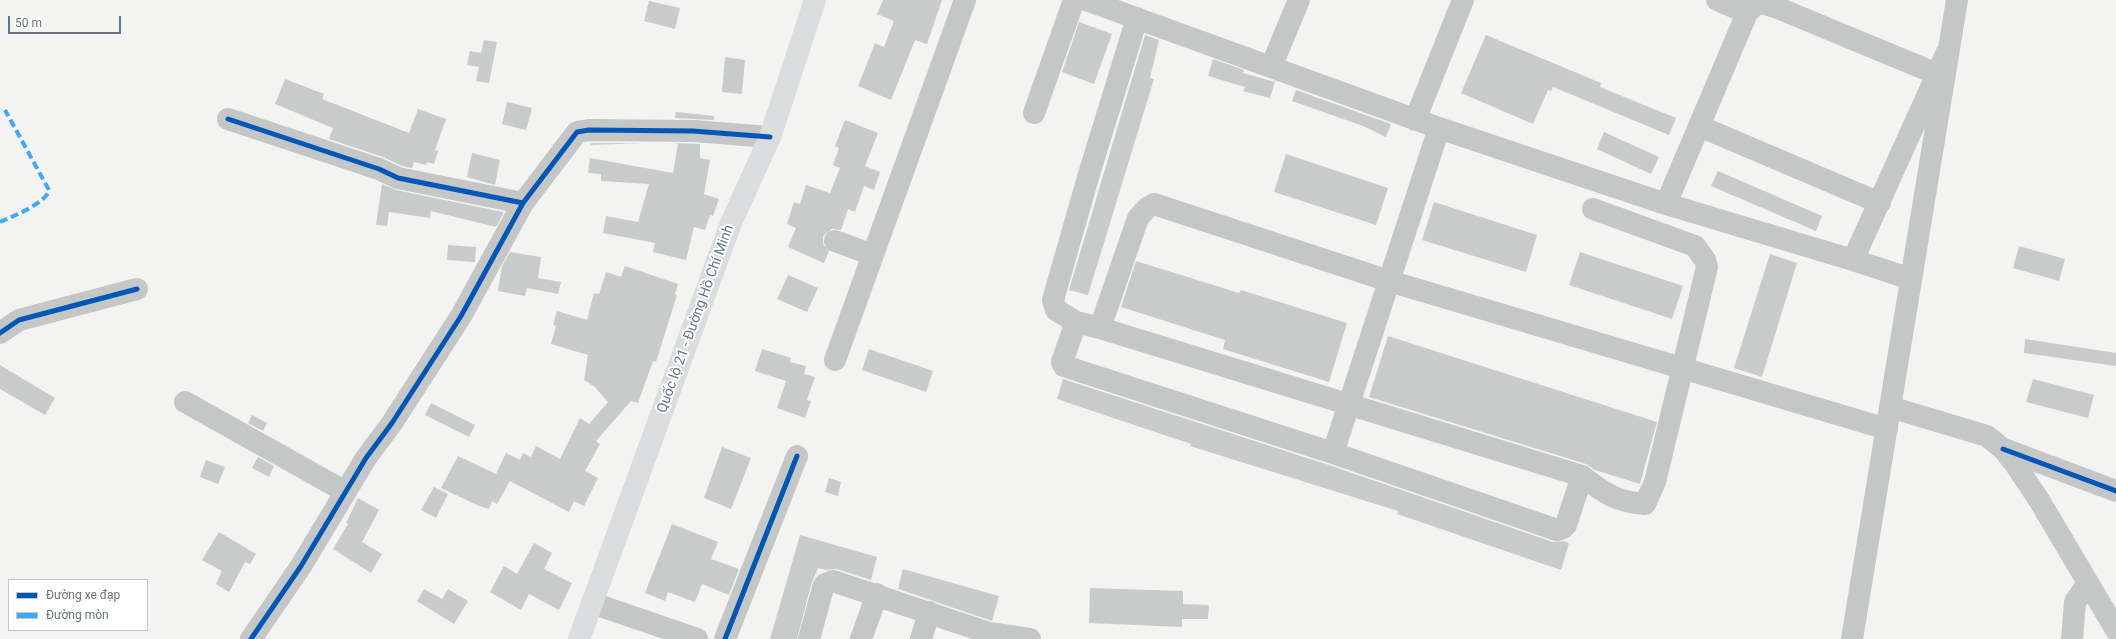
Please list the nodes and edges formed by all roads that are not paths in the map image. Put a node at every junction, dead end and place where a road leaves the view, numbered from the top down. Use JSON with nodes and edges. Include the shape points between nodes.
{"nodes":[{"id":1,"x":814,"y":0,"type":"edge"},
{"id":2,"x":965,"y":0,"type":"edge"},
{"id":3,"x":1074,"y":0,"type":"edge"},
{"id":4,"x":1086,"y":0,"type":"edge"},
{"id":5,"x":1299,"y":0,"type":"edge"},
{"id":6,"x":1462,"y":0,"type":"edge"},
{"id":7,"x":1717,"y":0,"type":"edge"},
{"id":8,"x":1957,"y":0,"type":"edge"},
{"id":9,"x":1747,"y":13,"type":"junction"},
{"id":10,"x":1137,"y":18,"type":"junction"},
{"id":11,"x":1947,"y":52,"type":"junction"},
{"id":12,"x":1271,"y":67,"type":"junction"},
{"id":13,"x":1937,"y":74,"type":"junction"},
{"id":14,"x":1034,"y":113,"type":"dead end"},
{"id":15,"x":228,"y":119,"type":"dead end"},
{"id":16,"x":1415,"y":120,"type":"junction"},
{"id":17,"x":1699,"y":126,"type":"junction"},
{"id":18,"x":1438,"y":128,"type":"junction"},
{"id":19,"x":770,"y":137,"type":"junction"},
{"id":20,"x":523,"y":203,"type":"junction"},
{"id":21,"x":1880,"y":203,"type":"junction"},
{"id":22,"x":1666,"y":204,"type":"junction"},
{"id":23,"x":1593,"y":209,"type":"dead end"},
{"id":24,"x":835,"y":241,"type":"dead end"},
{"id":25,"x":873,"y":256,"type":"junction"},
{"id":26,"x":1853,"y":260,"type":"junction"},
{"id":27,"x":1911,"y":279,"type":"junction"},
{"id":28,"x":1389,"y":281,"type":"junction"},
{"id":29,"x":137,"y":289,"type":"dead end"},
{"id":30,"x":1076,"y":322,"type":"junction"},
{"id":31,"x":1100,"y":328,"type":"junction"},
{"id":32,"x":0,"y":333,"type":"edge"},
{"id":33,"x":835,"y":360,"type":"dead end"},
{"id":34,"x":1681,"y":368,"type":"junction"},
{"id":35,"x":184,"y":402,"type":"dead end"},
{"id":36,"x":1348,"y":404,"type":"junction"},
{"id":37,"x":1890,"y":407,"type":"junction"},
{"id":38,"x":1887,"y":429,"type":"junction"},
{"id":39,"x":2003,"y":449,"type":"junction"},
{"id":40,"x":1332,"y":454,"type":"junction"},
{"id":41,"x":798,"y":456,"type":"dead end"},
{"id":42,"x":1582,"y":476,"type":"junction"},
{"id":43,"x":2116,"y":491,"type":"edge"},
{"id":44,"x":346,"y":492,"type":"junction"},
{"id":45,"x":2088,"y":583,"type":"junction"},
{"id":46,"x":877,"y":594,"type":"junction"},
{"id":47,"x":592,"y":603,"type":"junction"},
{"id":48,"x":929,"y":612,"type":"junction"},
{"id":49,"x":2116,"y":630,"type":"edge"},
{"id":50,"x":989,"y":636,"type":"edge"},
{"id":51,"x":251,"y":639,"type":"edge"},
{"id":52,"x":579,"y":639,"type":"edge"},
{"id":53,"x":697,"y":639,"type":"edge"},
{"id":54,"x":725,"y":639,"type":"edge"},
{"id":55,"x":809,"y":639,"type":"edge"},
{"id":56,"x":861,"y":639,"type":"edge"},
{"id":57,"x":921,"y":639,"type":"edge"},
{"id":58,"x":1030,"y":639,"type":"edge"},
{"id":59,"x":1852,"y":639,"type":"edge"},
{"id":60,"x":2072,"y":639,"type":"edge"}],
"edges":[{"from":1,"to":19,"type":"highway","name":"Quốc lộ 21 - Đường Hồ Chí Minh"},
{"from":2,"to":25,"type":"street"},
{"from":3,"to":14,"type":"street"},
{"from":4,"to":10,"type":"street"},
{"from":5,"to":12,"type":"street"},
{"from":6,"to":16,"type":"street"},
{"from":7,"to":9,"type":"street"},
{"from":8,"to":11,"type":"street"},
{"from":9,"to":13,"type":"street","via":[[1755,4],[1762,2]]},
{"from":9,"to":17,"type":"street"},
{"from":10,"to":12,"type":"street"},
{"from":10,"to":30,"type":"street","via":[[1053,300],[1056,310]]},
{"from":11,"to":13,"type":"street"},
{"from":11,"to":27,"type":"street"},
{"from":12,"to":16,"type":"street"},
{"from":13,"to":21,"type":"street"},
{"from":15,"to":20,"type":"street","via":[[379,169],[398,178]]},
{"from":16,"to":18,"type":"street"},
{"from":17,"to":21,"type":"street"},
{"from":17,"to":22,"type":"street"},
{"from":18,"to":22,"type":"street"},
{"from":18,"to":28,"type":"street"},
{"from":19,"to":20,"type":"street","via":[[693,132],[577,132]]},
{"from":19,"to":47,"type":"highway","name":"Quốc lộ 21 - Đường Hồ Chí Minh","via":[[731,223]]},
{"from":20,"to":44,"type":"street","via":[[461,316]]},
{"from":21,"to":26,"type":"street"},
{"from":22,"to":26,"type":"street"},
{"from":23,"to":34,"type":"street","via":[[1695,246],[1705,260],[1707,267]]},
{"from":24,"to":25,"type":"street"},
{"from":25,"to":33,"type":"street"},
{"from":26,"to":27,"type":"street"},
{"from":27,"to":37,"type":"street"},
{"from":28,"to":31,"type":"street","via":[[1154,204],[1146,208],[1138,218]]},
{"from":28,"to":34,"type":"street"},
{"from":28,"to":36,"type":"street"},
{"from":29,"to":32,"type":"street","via":[[19,320]]},
{"from":30,"to":31,"type":"street"},
{"from":30,"to":40,"type":"street","via":[[1062,362],[1064,366]]},
{"from":31,"to":36,"type":"street"},
{"from":34,"to":38,"type":"street"},
{"from":34,"to":42,"type":"street","via":[[1655,482],[1645,504],[1628,503],[1609,497]]},
{"from":35,"to":44,"type":"street"},
{"from":36,"to":40,"type":"street"},
{"from":36,"to":42,"type":"street"},
{"from":37,"to":38,"type":"street"},
{"from":37,"to":39,"type":"street","via":[[1987,436]]},
{"from":38,"to":59,"type":"street"},
{"from":39,"to":43,"type":"street"},
{"from":39,"to":45,"type":"street","via":[[2039,500]]},
{"from":40,"to":42,"type":"street","via":[[1557,530],[1566,525]]},
{"from":41,"to":54,"type":"street"},
{"from":44,"to":51,"type":"street","via":[[301,566]]},
{"from":45,"to":49,"type":"street"},
{"from":45,"to":60,"type":"street","via":[[2074,602]]},
{"from":46,"to":48,"type":"street"},
{"from":46,"to":55,"type":"street","via":[[833,581],[825,584]]},
{"from":46,"to":56,"type":"street"},
{"from":47,"to":52,"type":"highway","name":"Quốc lộ 21 - Đường Hồ Chí Minh"},
{"from":47,"to":53,"type":"street"},
{"from":48,"to":50,"type":"street"},
{"from":48,"to":57,"type":"street"},
{"from":50,"to":58,"type":"street"}]}
